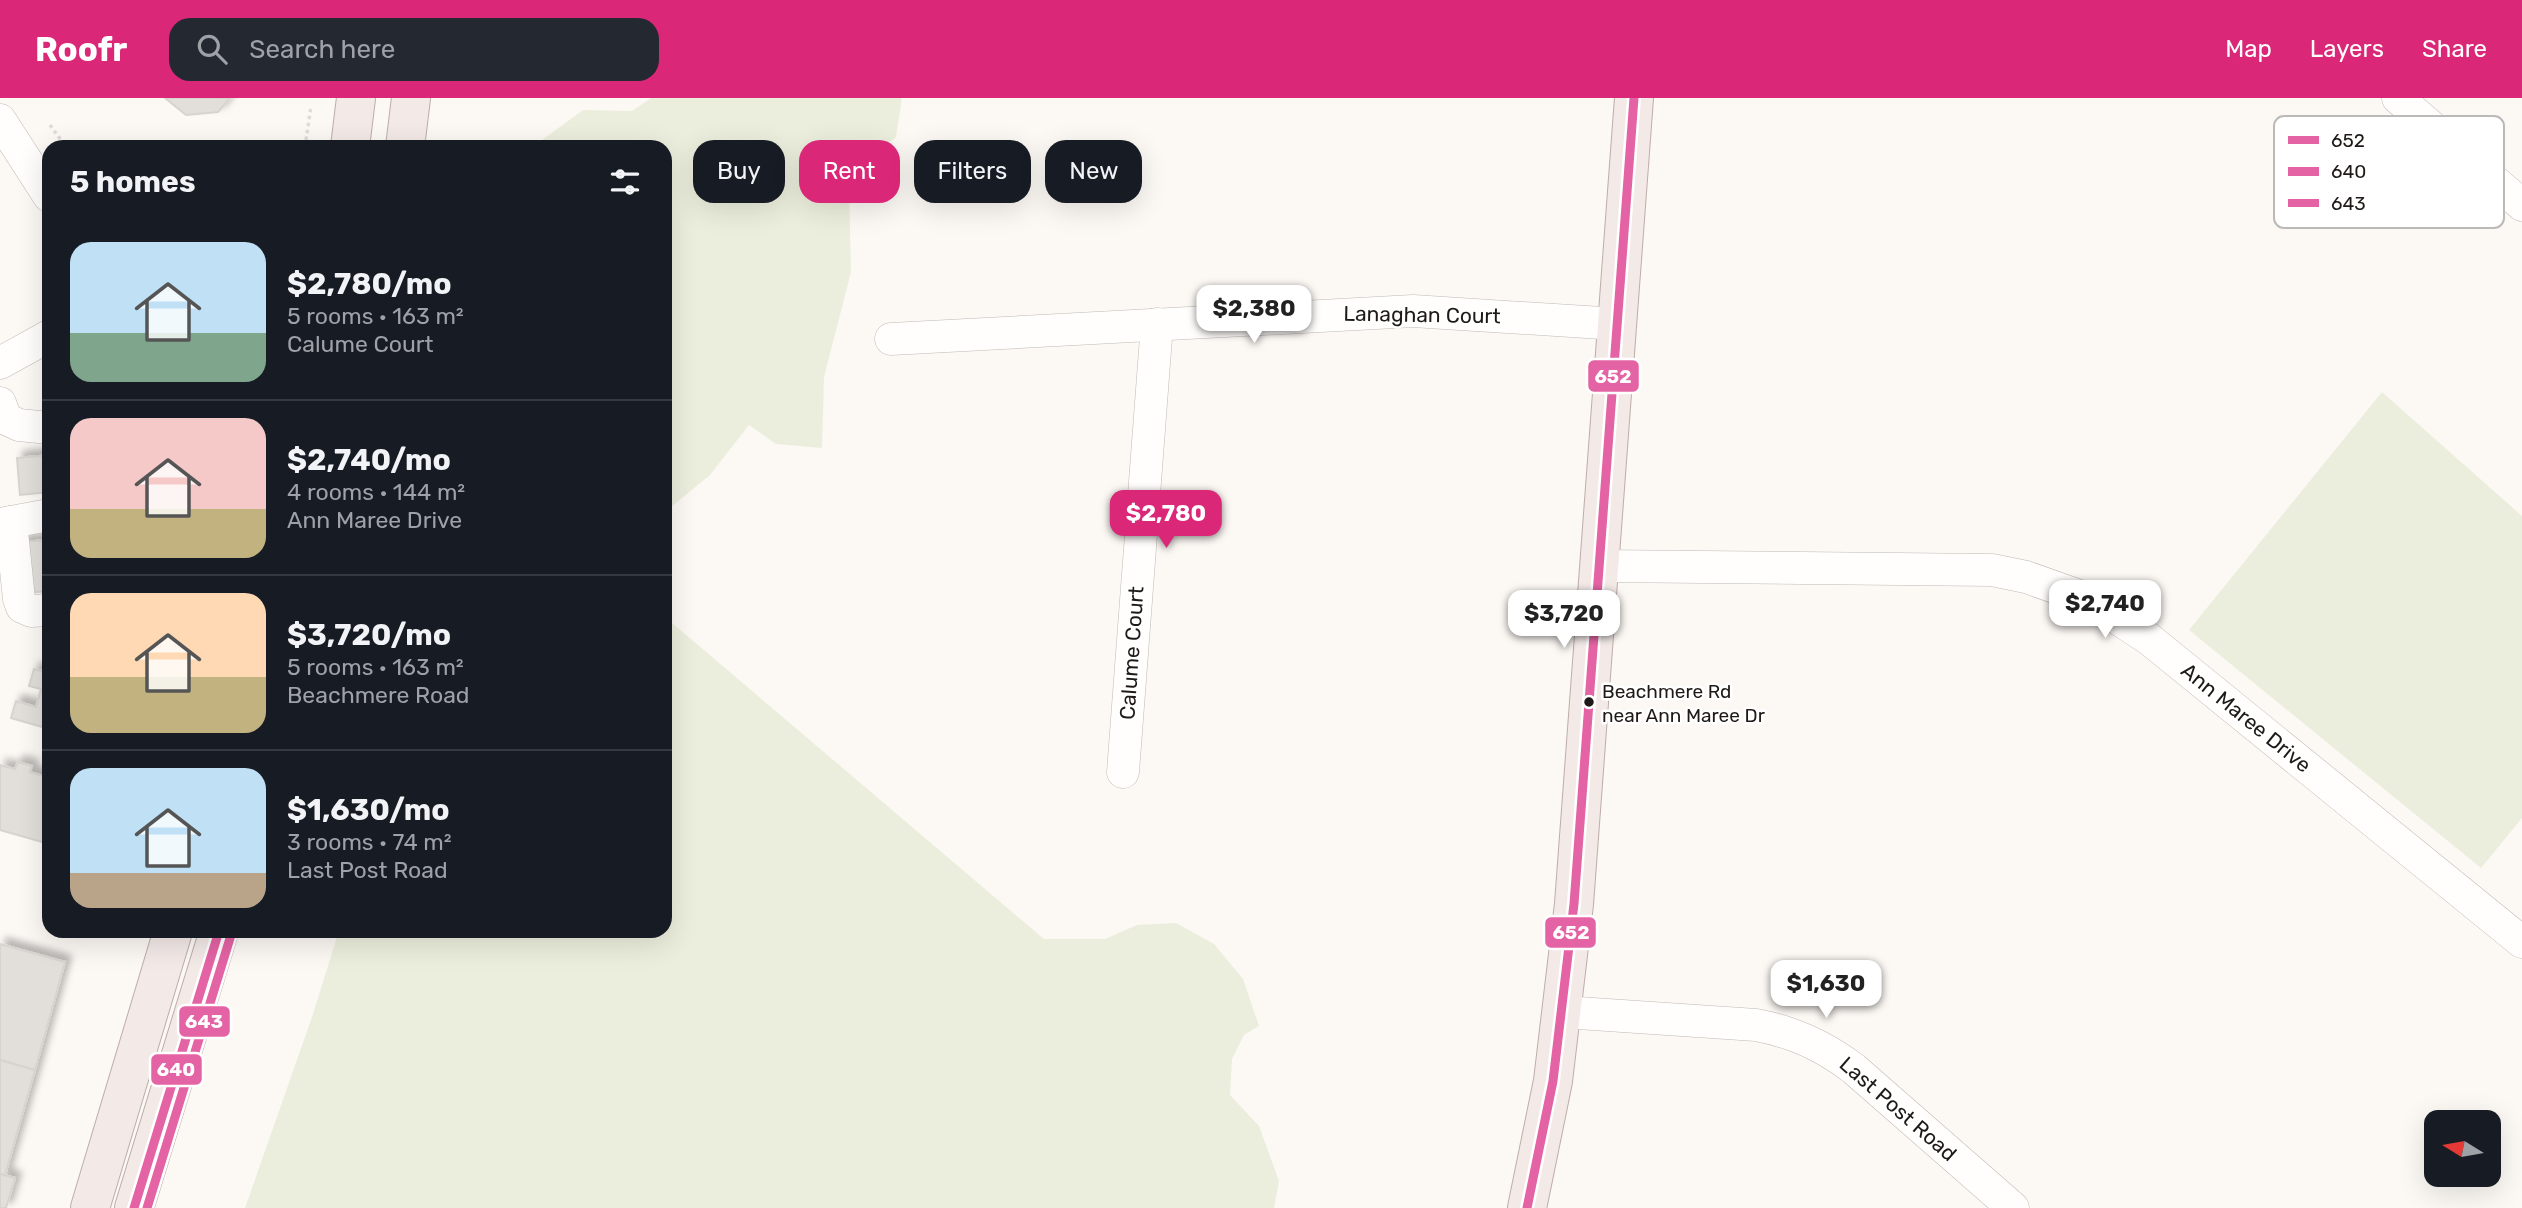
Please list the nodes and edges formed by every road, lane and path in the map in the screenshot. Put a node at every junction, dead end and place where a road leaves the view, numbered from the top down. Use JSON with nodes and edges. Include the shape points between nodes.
{"nodes":[{"id":1,"x":356,"y":98,"type":"edge"},
{"id":2,"x":411,"y":98,"type":"edge"},
{"id":3,"x":1634,"y":98,"type":"edge"},
{"id":4,"x":2399,"y":98,"type":"edge"},
{"id":5,"x":311,"y":106,"type":"dead end"},
{"id":6,"x":0,"y":107,"type":"edge"},
{"id":7,"x":2420,"y":116,"type":"edge"},
{"id":8,"x":0,"y":120,"type":"edge"},
{"id":9,"x":50,"y":124,"type":"dead end"},
{"id":10,"x":61,"y":140,"type":"edge"},
{"id":11,"x":306,"y":140,"type":"edge"},
{"id":12,"x":351,"y":140,"type":"edge"},
{"id":13,"x":406,"y":140,"type":"edge"},
{"id":14,"x":42,"y":150,"type":"edge"},
{"id":15,"x":42,"y":184,"type":"edge"},
{"id":16,"x":2504,"y":189,"type":"edge"},
{"id":17,"x":2522,"y":205,"type":"edge"},
{"id":18,"x":1157,"y":324,"type":"junction"},
{"id":19,"x":1618,"y":324,"type":"junction"},
{"id":20,"x":891,"y":339,"type":"dead end"},
{"id":21,"x":42,"y":340,"type":"edge"},
{"id":22,"x":0,"y":363,"type":"edge"},
{"id":23,"x":0,"y":403,"type":"edge"},
{"id":24,"x":42,"y":427,"type":"edge"},
{"id":25,"x":42,"y":516,"type":"edge"},
{"id":26,"x":6,"y":523,"type":"edge"},
{"id":27,"x":1600,"y":566,"type":"junction"},
{"id":28,"x":42,"y":610,"type":"edge"},
{"id":29,"x":1123,"y":772,"type":"dead end"},
{"id":30,"x":171,"y":938,"type":"edge"},
{"id":31,"x":217,"y":938,"type":"edge"},
{"id":32,"x":2522,"y":942,"type":"edge"},
{"id":33,"x":1563,"y":1012,"type":"junction"},
{"id":34,"x":90,"y":1208,"type":"edge"},
{"id":35,"x":134,"y":1208,"type":"edge"},
{"id":36,"x":1527,"y":1208,"type":"edge"},
{"id":37,"x":2012,"y":1208,"type":"edge"}],
"edges":[{"from":1,"to":12,"type":"main road"},
{"from":2,"to":13,"type":"main road"},
{"from":3,"to":19,"type":"main road"},
{"from":4,"to":7,"type":"street"},
{"from":5,"to":11,"type":"path"},
{"from":6,"to":14,"type":"street"},
{"from":8,"to":15,"type":"street"},
{"from":9,"to":10,"type":"path"},
{"from":16,"to":17,"type":"street"},
{"from":18,"to":19,"type":"street","name":"Lanaghan Court","via":[[1413,311]]},
{"from":18,"to":20,"type":"street","name":"Lanaghan Court"},
{"from":18,"to":29,"type":"street","name":"Calume Court"},
{"from":19,"to":27,"type":"main road"},
{"from":21,"to":22,"type":"street"},
{"from":23,"to":24,"type":"street","via":[[6,419]]},
{"from":25,"to":26,"type":"street"},
{"from":26,"to":28,"type":"street","via":[[22,607]]},
{"from":27,"to":32,"type":"street","name":"Ann Maree Drive","via":[[1992,570],[2088,599],[2149,639]]},
{"from":27,"to":33,"type":"main road"},
{"from":30,"to":34,"type":"main road"},
{"from":31,"to":35,"type":"main road"},
{"from":33,"to":36,"type":"main road"},
{"from":33,"to":37,"type":"street","name":"Last Post Road","via":[[1756,1025],[1808,1040],[1854,1069]]}]}
